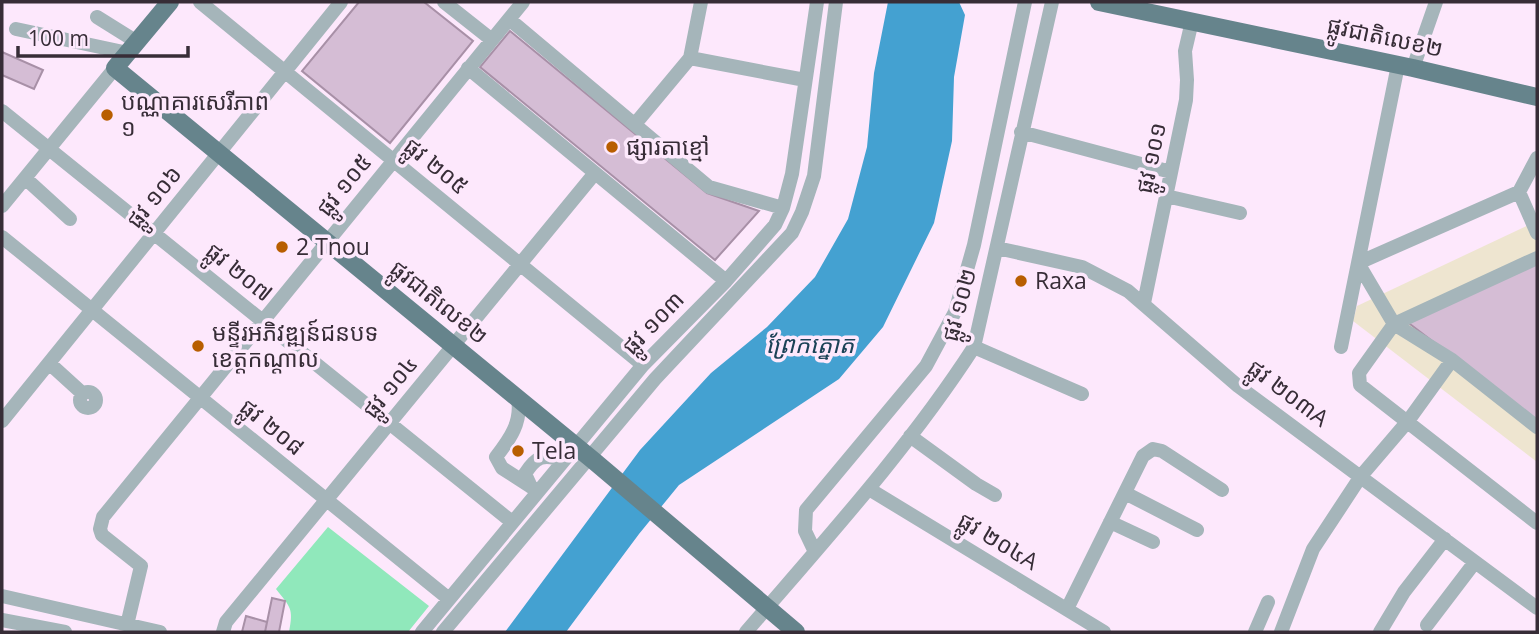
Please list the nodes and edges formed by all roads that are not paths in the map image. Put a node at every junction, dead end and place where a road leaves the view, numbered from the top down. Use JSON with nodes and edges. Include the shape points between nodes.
{"nodes":[{"id":1,"x":169,"y":2,"type":"edge"},
{"id":2,"x":200,"y":2,"type":"edge"},
{"id":3,"x":341,"y":2,"type":"edge"},
{"id":4,"x":444,"y":2,"type":"edge"},
{"id":5,"x":523,"y":2,"type":"edge"},
{"id":6,"x":701,"y":2,"type":"edge"},
{"id":7,"x":817,"y":2,"type":"edge"},
{"id":8,"x":836,"y":2,"type":"edge"},
{"id":9,"x":1025,"y":2,"type":"edge"},
{"id":10,"x":1052,"y":2,"type":"edge"},
{"id":11,"x":1099,"y":2,"type":"edge"},
{"id":12,"x":1436,"y":2,"type":"edge"},
{"id":13,"x":97,"y":17,"type":"dead end"},
{"id":14,"x":509,"y":19,"type":"junction"},
{"id":15,"x":1192,"y":20,"type":"junction"},
{"id":16,"x":16,"y":29,"type":"dead end"},
{"id":17,"x":492,"y":40,"type":"junction"},
{"id":18,"x":132,"y":47,"type":"junction"},
{"id":19,"x":690,"y":58,"type":"junction"},
{"id":20,"x":1406,"y":66,"type":"junction"},
{"id":21,"x":115,"y":68,"type":"junction"},
{"id":22,"x":468,"y":68,"type":"junction"},
{"id":23,"x":285,"y":71,"type":"junction"},
{"id":24,"x":804,"y":80,"type":"junction"},
{"id":25,"x":1537,"y":97,"type":"edge"},
{"id":26,"x":2,"y":111,"type":"edge"},
{"id":27,"x":635,"y":124,"type":"junction"},
{"id":28,"x":1021,"y":132,"type":"junction"},
{"id":29,"x":49,"y":148,"type":"junction"},
{"id":30,"x":218,"y":153,"type":"junction"},
{"id":31,"x":1537,"y":158,"type":"edge"},
{"id":32,"x":393,"y":160,"type":"junction"},
{"id":33,"x":1171,"y":172,"type":"junction"},
{"id":34,"x":595,"y":173,"type":"junction"},
{"id":35,"x":25,"y":178,"type":"junction"},
{"id":36,"x":1519,"y":192,"type":"junction"},
{"id":37,"x":1166,"y":196,"type":"junction"},
{"id":38,"x":2,"y":206,"type":"edge"},
{"id":39,"x":783,"y":208,"type":"junction"},
{"id":40,"x":1240,"y":213,"type":"dead end"},
{"id":41,"x":71,"y":219,"type":"dead end"},
{"id":42,"x":154,"y":233,"type":"junction"},
{"id":43,"x":1537,"y":233,"type":"edge"},
{"id":44,"x":2,"y":237,"type":"edge"},
{"id":45,"x":327,"y":242,"type":"junction"},
{"id":46,"x":996,"y":248,"type":"junction"},
{"id":47,"x":1537,"y":258,"type":"edge"},
{"id":48,"x":1358,"y":263,"type":"junction"},
{"id":49,"x":520,"y":264,"type":"junction"},
{"id":50,"x":726,"y":281,"type":"junction"},
{"id":51,"x":1144,"y":303,"type":"junction"},
{"id":52,"x":92,"y":310,"type":"junction"},
{"id":53,"x":262,"y":320,"type":"junction"},
{"id":54,"x":1394,"y":324,"type":"junction"},
{"id":55,"x":453,"y":346,"type":"junction"},
{"id":56,"x":974,"y":347,"type":"junction"},
{"id":57,"x":1341,"y":347,"type":"dead end"},
{"id":58,"x":1452,"y":360,"type":"junction"},
{"id":59,"x":48,"y":363,"type":"junction"},
{"id":60,"x":642,"y":365,"type":"junction"},
{"id":61,"x":82,"y":394,"type":"dead end"},
{"id":62,"x":1082,"y":394,"type":"dead end"},
{"id":63,"x":200,"y":397,"type":"junction"},
{"id":64,"x":518,"y":399,"type":"junction"},
{"id":65,"x":2,"y":421,"type":"edge"},
{"id":66,"x":1408,"y":421,"type":"junction"},
{"id":67,"x":390,"y":423,"type":"junction"},
{"id":68,"x":1537,"y":427,"type":"edge"},
{"id":69,"x":910,"y":436,"type":"junction"},
{"id":70,"x":586,"y":454,"type":"junction"},
{"id":71,"x":563,"y":460,"type":"junction"},
{"id":72,"x":1361,"y":476,"type":"junction"},
{"id":73,"x":869,"y":489,"type":"junction"},
{"id":74,"x":533,"y":490,"type":"junction"},
{"id":75,"x":1222,"y":490,"type":"dead end"},
{"id":76,"x":1125,"y":493,"type":"junction"},
{"id":77,"x":995,"y":495,"type":"dead end"},
{"id":78,"x":327,"y":500,"type":"junction"},
{"id":79,"x":1536,"y":520,"type":"edge"},
{"id":80,"x":513,"y":522,"type":"junction"},
{"id":81,"x":1110,"y":522,"type":"junction"},
{"id":82,"x":1197,"y":530,"type":"dead end"},
{"id":83,"x":1445,"y":540,"type":"junction"},
{"id":84,"x":1153,"y":542,"type":"dead end"},
{"id":85,"x":815,"y":552,"type":"junction"},
{"id":86,"x":1475,"y":562,"type":"junction"},
{"id":87,"x":2,"y":596,"type":"edge"},
{"id":88,"x":449,"y":599,"type":"junction"},
{"id":89,"x":1268,"y":602,"type":"dead end"},
{"id":90,"x":767,"y":607,"type":"junction"},
{"id":91,"x":1537,"y":608,"type":"edge"},
{"id":92,"x":1067,"y":609,"type":"junction"},
{"id":93,"x":2,"y":620,"type":"edge"},
{"id":94,"x":127,"y":625,"type":"junction"},
{"id":95,"x":1427,"y":625,"type":"dead end"},
{"id":96,"x":28,"y":629,"type":"edge"},
{"id":97,"x":65,"y":632,"type":"edge"},
{"id":98,"x":160,"y":632,"type":"edge"},
{"id":99,"x":223,"y":632,"type":"edge"},
{"id":100,"x":422,"y":632,"type":"edge"},
{"id":101,"x":443,"y":632,"type":"edge"},
{"id":102,"x":746,"y":632,"type":"edge"},
{"id":103,"x":796,"y":632,"type":"edge"},
{"id":104,"x":1104,"y":632,"type":"edge"},
{"id":105,"x":1255,"y":632,"type":"edge"},
{"id":106,"x":1281,"y":632,"type":"edge"},
{"id":107,"x":1380,"y":632,"type":"edge"}],
"edges":[{"from":1,"to":18,"type":"main road"},
{"from":2,"to":23,"type":"street","name":"ផ្លូវ ២០៥"},
{"from":3,"to":23,"type":"street","name":"ផ្លូវ ១០៦"},
{"from":4,"to":17,"type":"street"},
{"from":5,"to":14,"type":"street","name":"ផ្លូវ ១០៥"},
{"from":6,"to":19,"type":"street"},
{"from":7,"to":24,"type":"street","name":"ផ្លូវ ១០៣"},
{"from":8,"to":70,"type":"street","via":[[814,176],[792,233]]},
{"from":9,"to":85,"type":"street","via":[[974,246],[955,312],[926,366],[806,510],[805,531]]},
{"from":10,"to":28,"type":"street","name":"ផ្លូវ ១០២"},
{"from":11,"to":15,"type":"main road","name":"ផ្លូវជាតិលេខ២"},
{"from":12,"to":20,"type":"street"},
{"from":13,"to":18,"type":"street"},
{"from":14,"to":17,"type":"street","name":"ផ្លូវ ១០៥"},
{"from":14,"to":27,"type":"street"},
{"from":15,"to":20,"type":"main road","name":"ផ្លូវជាតិលេខ២"},
{"from":15,"to":33,"type":"street","name":"ផ្លូវ ១០១","via":[[1185,51],[1186,100]]},
{"from":16,"to":18,"type":"street"},
{"from":17,"to":22,"type":"street","name":"ផ្លូវ ១០៥"},
{"from":18,"to":21,"type":"main road"},
{"from":19,"to":24,"type":"street"},
{"from":19,"to":27,"type":"street"},
{"from":20,"to":25,"type":"main road","name":"ផ្លូវជាតិលេខ២"},
{"from":20,"to":48,"type":"street"},
{"from":21,"to":29,"type":"street"},
{"from":21,"to":30,"type":"main road","name":"ផ្លូវជាតិលេខ២"},
{"from":22,"to":32,"type":"street","name":"ផ្លូវ ១០៥"},
{"from":22,"to":34,"type":"street"},
{"from":23,"to":30,"type":"street","name":"ផ្លូវ ១០៦"},
{"from":23,"to":32,"type":"street","name":"ផ្លូវ ២០៥"},
{"from":24,"to":39,"type":"street","name":"ផ្លូវ ១០៣"},
{"from":26,"to":29,"type":"street","name":"ផ្លូវ ២០៧"},
{"from":27,"to":39,"type":"street","via":[[709,187]]},
{"from":28,"to":33,"type":"street"},
{"from":28,"to":46,"type":"street","name":"ផ្លូវ ១០២"},
{"from":29,"to":35,"type":"street"},
{"from":29,"to":42,"type":"street","name":"ផ្លូវ ២០៧"},
{"from":30,"to":42,"type":"street","name":"ផ្លូវ ១០៦"},
{"from":30,"to":45,"type":"main road","name":"ផ្លូវជាតិលេខ២"},
{"from":31,"to":36,"type":"street"},
{"from":32,"to":45,"type":"street","name":"ផ្លូវ ១០៥"},
{"from":32,"to":49,"type":"street","name":"ផ្លូវ ២០៥"},
{"from":33,"to":37,"type":"street","name":"ផ្លូវ ១០១"},
{"from":34,"to":49,"type":"street","name":"ផ្លូវ ១០៤"},
{"from":34,"to":50,"type":"street"},
{"from":35,"to":38,"type":"street"},
{"from":35,"to":41,"type":"street"},
{"from":36,"to":43,"type":"street"},
{"from":36,"to":48,"type":"street"},
{"from":37,"to":40,"type":"street"},
{"from":37,"to":51,"type":"street","name":"ផ្លូវ ១០១"},
{"from":39,"to":50,"type":"street","name":"ផ្លូវ ១០៣","via":[[775,225]]},
{"from":42,"to":52,"type":"street","name":"ផ្លូវ ១០៦"},
{"from":42,"to":53,"type":"street","name":"ផ្លូវ ២០៧"},
{"from":44,"to":52,"type":"street","name":"ផ្លូវ ២០៨"},
{"from":45,"to":53,"type":"street","name":"ផ្លូវ ១០៥"},
{"from":45,"to":55,"type":"main road","name":"ផ្លូវជាតិលេខ២"},
{"from":46,"to":51,"type":"street","name":"ផ្លូវ ២០៣A","via":[[1082,267]]},
{"from":46,"to":56,"type":"street","name":"ផ្លូវ ១០២"},
{"from":47,"to":54,"type":"street"},
{"from":48,"to":54,"type":"street"},
{"from":48,"to":57,"type":"street"},
{"from":49,"to":55,"type":"street","name":"ផ្លូវ ១០៤"},
{"from":49,"to":60,"type":"street","name":"ផ្លូវ ២០៥"},
{"from":50,"to":60,"type":"street","name":"ផ្លូវ ១០៣"},
{"from":51,"to":72,"type":"street","name":"ផ្លូវ ២០៣A","via":[[1238,386]]},
{"from":52,"to":59,"type":"street","name":"ផ្លូវ ១០៦"},
{"from":52,"to":63,"type":"street","name":"ផ្លូវ ២០៨"},
{"from":53,"to":63,"type":"street","name":"ផ្លូវ ១០៥"},
{"from":53,"to":67,"type":"street","name":"ផ្លូវ ២០៧"},
{"from":54,"to":58,"type":"street"},
{"from":54,"to":66,"type":"street","via":[[1358,380]]},
{"from":55,"to":64,"type":"main road","name":"ផ្លូវជាតិលេខ២"},
{"from":55,"to":67,"type":"street","name":"ផ្លូវ ១០៤"},
{"from":56,"to":62,"type":"street"},
{"from":56,"to":69,"type":"street","name":"ផ្លូវ ១០២"},
{"from":58,"to":66,"type":"street"},
{"from":58,"to":68,"type":"street"},
{"from":59,"to":61,"type":"street"},
{"from":59,"to":65,"type":"street","name":"ផ្លូវ ១០៦"},
{"from":60,"to":70,"type":"street","name":"ផ្លូវ ១០៣"},
{"from":63,"to":78,"type":"street","name":"ផ្លូវ ២០៨"},
{"from":63,"to":94,"type":"street","name":"ផ្លូវ ១០៥","via":[[103,517],[102,535],[141,566]]},
{"from":64,"to":70,"type":"main road","name":"ផ្លូវជាតិលេខ២"},
{"from":64,"to":74,"type":"street","via":[[520,412],[514,433],[496,457],[502,468]]},
{"from":66,"to":72,"type":"street"},
{"from":66,"to":79,"type":"street"},
{"from":67,"to":78,"type":"street","name":"ផ្លូវ ១០៤"},
{"from":67,"to":80,"type":"street","name":"ផ្លូវ ២០៧"},
{"from":69,"to":73,"type":"street","name":"ផ្លូវ ១០២"},
{"from":69,"to":77,"type":"street"},
{"from":70,"to":71,"type":"street","name":"ផ្លូវ ១០៣"},
{"from":70,"to":90,"type":"main road","name":"ផ្លូវជាតិលេខ២"},
{"from":70,"to":101,"type":"street"},
{"from":71,"to":74,"type":"street","name":"ផ្លូវ ១០៣"},
{"from":71,"to":74,"type":"street","via":[[540,457],[532,462],[525,474]]},
{"from":72,"to":83,"type":"street","name":"ផ្លូវ ២០៣A"},
{"from":72,"to":106,"type":"street","via":[[1313,549]]},
{"from":73,"to":85,"type":"street","name":"ផ្លូវ ១០២"},
{"from":73,"to":92,"type":"street","name":"ផ្លូវ ២០៤A"},
{"from":74,"to":80,"type":"street","name":"ផ្លូវ ១០៣"},
{"from":75,"to":76,"type":"street","via":[[1153,449],[1143,456]]},
{"from":76,"to":81,"type":"street"},
{"from":76,"to":82,"type":"street"},
{"from":78,"to":88,"type":"street","name":"ផ្លូវ ២០៨"},
{"from":78,"to":99,"type":"street","name":"ផ្លូវ ១០៤","via":[[226,622]]},
{"from":80,"to":88,"type":"street","name":"ផ្លូវ ១០៣"},
{"from":81,"to":84,"type":"street"},
{"from":81,"to":92,"type":"street"},
{"from":83,"to":86,"type":"street","name":"ផ្លូវ ២០៣A"},
{"from":83,"to":107,"type":"street"},
{"from":85,"to":90,"type":"street","name":"ផ្លូវ ១០២"},
{"from":86,"to":91,"type":"street","name":"ផ្លូវ ២០៣A"},
{"from":86,"to":95,"type":"street"},
{"from":87,"to":94,"type":"street"},
{"from":88,"to":100,"type":"street","name":"ផ្លូវ ១០៣"},
{"from":89,"to":105,"type":"street"},
{"from":90,"to":102,"type":"street","name":"ផ្លូវ ១០២"},
{"from":90,"to":103,"type":"main road","name":"ផ្លូវជាតិលេខ២"},
{"from":92,"to":104,"type":"street","name":"ផ្លូវ ២០៤A"},
{"from":93,"to":96,"type":"street"},
{"from":94,"to":98,"type":"street"},
{"from":96,"to":97,"type":"street"}]}
